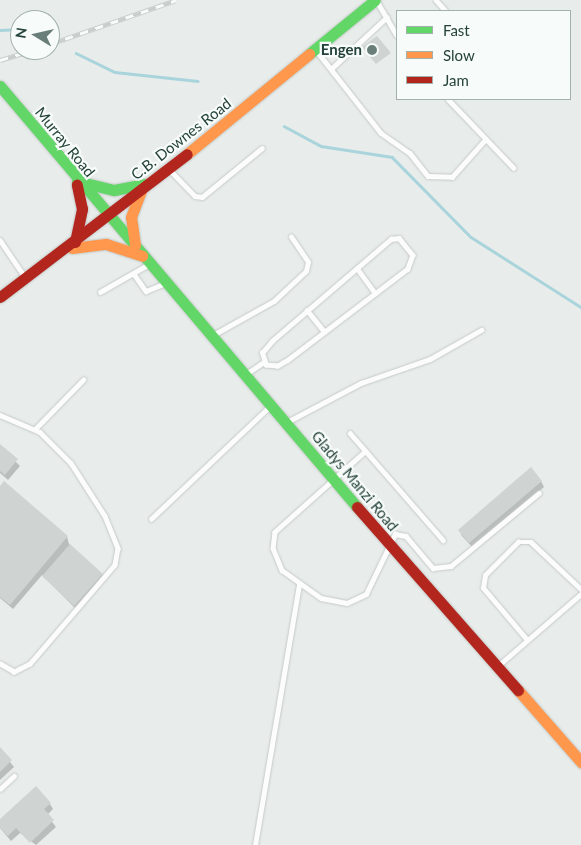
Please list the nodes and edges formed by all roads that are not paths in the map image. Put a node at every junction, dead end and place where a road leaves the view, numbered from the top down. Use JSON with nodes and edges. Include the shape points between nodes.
{"nodes":[{"id":1,"x":376,"y":0,"type":"edge"},
{"id":2,"x":436,"y":0,"type":"edge"},
{"id":3,"x":445,"y":10,"type":"edge"},
{"id":4,"x":387,"y":17,"type":"junction"},
{"id":5,"x":396,"y":33,"type":"edge"},
{"id":6,"x":315,"y":49,"type":"junction"},
{"id":7,"x":331,"y":69,"type":"junction"},
{"id":8,"x":0,"y":86,"type":"edge"},
{"id":9,"x":449,"y":100,"type":"edge"},
{"id":10,"x":485,"y":140,"type":"junction"},
{"id":11,"x":262,"y":148,"type":"dead end"},
{"id":12,"x":514,"y":168,"type":"dead end"},
{"id":13,"x":169,"y":169,"type":"junction"},
{"id":14,"x":76,"y":181,"type":"junction"},
{"id":15,"x":152,"y":181,"type":"junction"},
{"id":16,"x":141,"y":190,"type":"junction"},
{"id":17,"x":108,"y":216,"type":"junction"},
{"id":18,"x":291,"y":237,"type":"dead end"},
{"id":19,"x":0,"y":240,"type":"edge"},
{"id":20,"x":71,"y":246,"type":"junction"},
{"id":21,"x":136,"y":247,"type":"junction"},
{"id":22,"x":148,"y":260,"type":"junction"},
{"id":23,"x":357,"y":268,"type":"junction"},
{"id":24,"x":134,"y":274,"type":"junction"},
{"id":25,"x":26,"y":278,"type":"junction"},
{"id":26,"x":167,"y":283,"type":"junction"},
{"id":27,"x":100,"y":292,"type":"dead end"},
{"id":28,"x":375,"y":293,"type":"junction"},
{"id":29,"x":0,"y":296,"type":"edge"},
{"id":30,"x":307,"y":310,"type":"junction"},
{"id":31,"x":481,"y":330,"type":"dead end"},
{"id":32,"x":325,"y":332,"type":"junction"},
{"id":33,"x":212,"y":336,"type":"junction"},
{"id":34,"x":264,"y":362,"type":"junction"},
{"id":35,"x":245,"y":375,"type":"junction"},
{"id":36,"x":83,"y":380,"type":"dead end"},
{"id":37,"x":271,"y":405,"type":"junction"},
{"id":38,"x":0,"y":416,"type":"edge"},
{"id":39,"x":286,"y":422,"type":"junction"},
{"id":40,"x":35,"y":429,"type":"junction"},
{"id":41,"x":350,"y":433,"type":"dead end"},
{"id":42,"x":366,"y":451,"type":"junction"},
{"id":43,"x":332,"y":478,"type":"junction"},
{"id":44,"x":539,"y":493,"type":"dead end"},
{"id":45,"x":151,"y":519,"type":"dead end"},
{"id":46,"x":443,"y":540,"type":"dead end"},
{"id":47,"x":388,"y":543,"type":"junction"},
{"id":48,"x":299,"y":584,"type":"junction"},
{"id":49,"x":581,"y":589,"type":"edge"},
{"id":50,"x":581,"y":594,"type":"edge"},
{"id":51,"x":527,"y":640,"type":"junction"},
{"id":52,"x":0,"y":664,"type":"edge"},
{"id":53,"x":498,"y":666,"type":"junction"},
{"id":54,"x":581,"y":762,"type":"edge"},
{"id":55,"x":14,"y":776,"type":"dead end"},
{"id":56,"x":0,"y":789,"type":"edge"},
{"id":57,"x":255,"y":845,"type":"edge"}],
"edges":[{"from":1,"to":4,"type":"lane"},
{"from":1,"to":6,"type":"main road","name":"C.B. Downes Road"},
{"from":2,"to":3,"type":"lane"},
{"from":4,"to":5,"type":"lane"},
{"from":4,"to":7,"type":"lane"},
{"from":6,"to":7,"type":"lane"},
{"from":6,"to":13,"type":"main road","name":"C.B. Downes Road"},
{"from":7,"to":10,"type":"lane","via":[[381,133],[410,153],[434,179],[452,177]]},
{"from":8,"to":14,"type":"main road","name":"Murray Road"},
{"from":9,"to":10,"type":"lane"},
{"from":10,"to":12,"type":"lane"},
{"from":11,"to":13,"type":"lane","via":[[202,198],[195,196]]},
{"from":13,"to":15,"type":"main road","name":"C.B. Downes Road"},
{"from":14,"to":15,"type":"main road","via":[[114,190]]},
{"from":14,"to":17,"type":"main road","name":"Murray Road"},
{"from":14,"to":20,"type":"main road","via":[[82,209]]},
{"from":15,"to":16,"type":"main road","name":"C.B. Downes Road"},
{"from":16,"to":17,"type":"main road","name":"C.B. Downes Road"},
{"from":16,"to":21,"type":"main road","via":[[132,217]]},
{"from":17,"to":20,"type":"main road","name":"C.B. Downes Road"},
{"from":17,"to":21,"type":"main road","name":"Gladys Manzi Road"},
{"from":18,"to":33,"type":"lane","via":[[308,262],[306,271],[274,301]]},
{"from":19,"to":25,"type":"lane"},
{"from":20,"to":22,"type":"main road","via":[[106,244]]},
{"from":20,"to":25,"type":"main road","name":"C.B. Downes Road"},
{"from":21,"to":22,"type":"main road","name":"Gladys Manzi Road"},
{"from":22,"to":24,"type":"lane"},
{"from":22,"to":26,"type":"main road","name":"Gladys Manzi Road"},
{"from":23,"to":28,"type":"lane"},
{"from":23,"to":28,"type":"lane","via":[[394,238],[408,247],[412,265]]},
{"from":23,"to":30,"type":"lane"},
{"from":24,"to":26,"type":"lane","via":[[146,291]]},
{"from":24,"to":27,"type":"lane"},
{"from":25,"to":29,"type":"main road","name":"C.B. Downes Road"},
{"from":26,"to":33,"type":"main road","name":"Gladys Manzi Road"},
{"from":28,"to":32,"type":"lane"},
{"from":30,"to":32,"type":"lane"},
{"from":30,"to":34,"type":"lane","via":[[265,348]]},
{"from":31,"to":39,"type":"lane","via":[[430,359],[361,383]]},
{"from":32,"to":34,"type":"lane","via":[[278,366]]},
{"from":33,"to":35,"type":"main road","name":"Gladys Manzi Road"},
{"from":34,"to":35,"type":"lane"},
{"from":35,"to":37,"type":"main road","name":"Gladys Manzi Road"},
{"from":36,"to":40,"type":"lane"},
{"from":37,"to":39,"type":"main road","name":"Gladys Manzi Road"},
{"from":37,"to":45,"type":"lane"},
{"from":38,"to":40,"type":"lane"},
{"from":39,"to":43,"type":"main road","name":"Gladys Manzi Road"},
{"from":40,"to":52,"type":"lane","via":[[71,463],[95,498],[114,534],[117,555],[115,565],[25,669],[14,672]]},
{"from":41,"to":42,"type":"lane"},
{"from":42,"to":43,"type":"lane"},
{"from":42,"to":46,"type":"lane"},
{"from":43,"to":47,"type":"main road","name":"Gladys Manzi Road"},
{"from":43,"to":48,"type":"lane","via":[[275,532],[276,556]]},
{"from":44,"to":47,"type":"lane","via":[[444,569],[429,565],[403,534],[395,534]]},
{"from":47,"to":48,"type":"lane","via":[[377,577],[359,600],[331,601]]},
{"from":47,"to":53,"type":"main road","name":"Gladys Manzi Road"},
{"from":48,"to":57,"type":"lane"},
{"from":49,"to":51,"type":"lane","via":[[531,542],[518,542],[485,575],[483,588]]},
{"from":50,"to":51,"type":"lane"},
{"from":51,"to":53,"type":"lane"},
{"from":53,"to":54,"type":"main road","name":"Gladys Manzi Road"},
{"from":55,"to":56,"type":"lane"}]}
